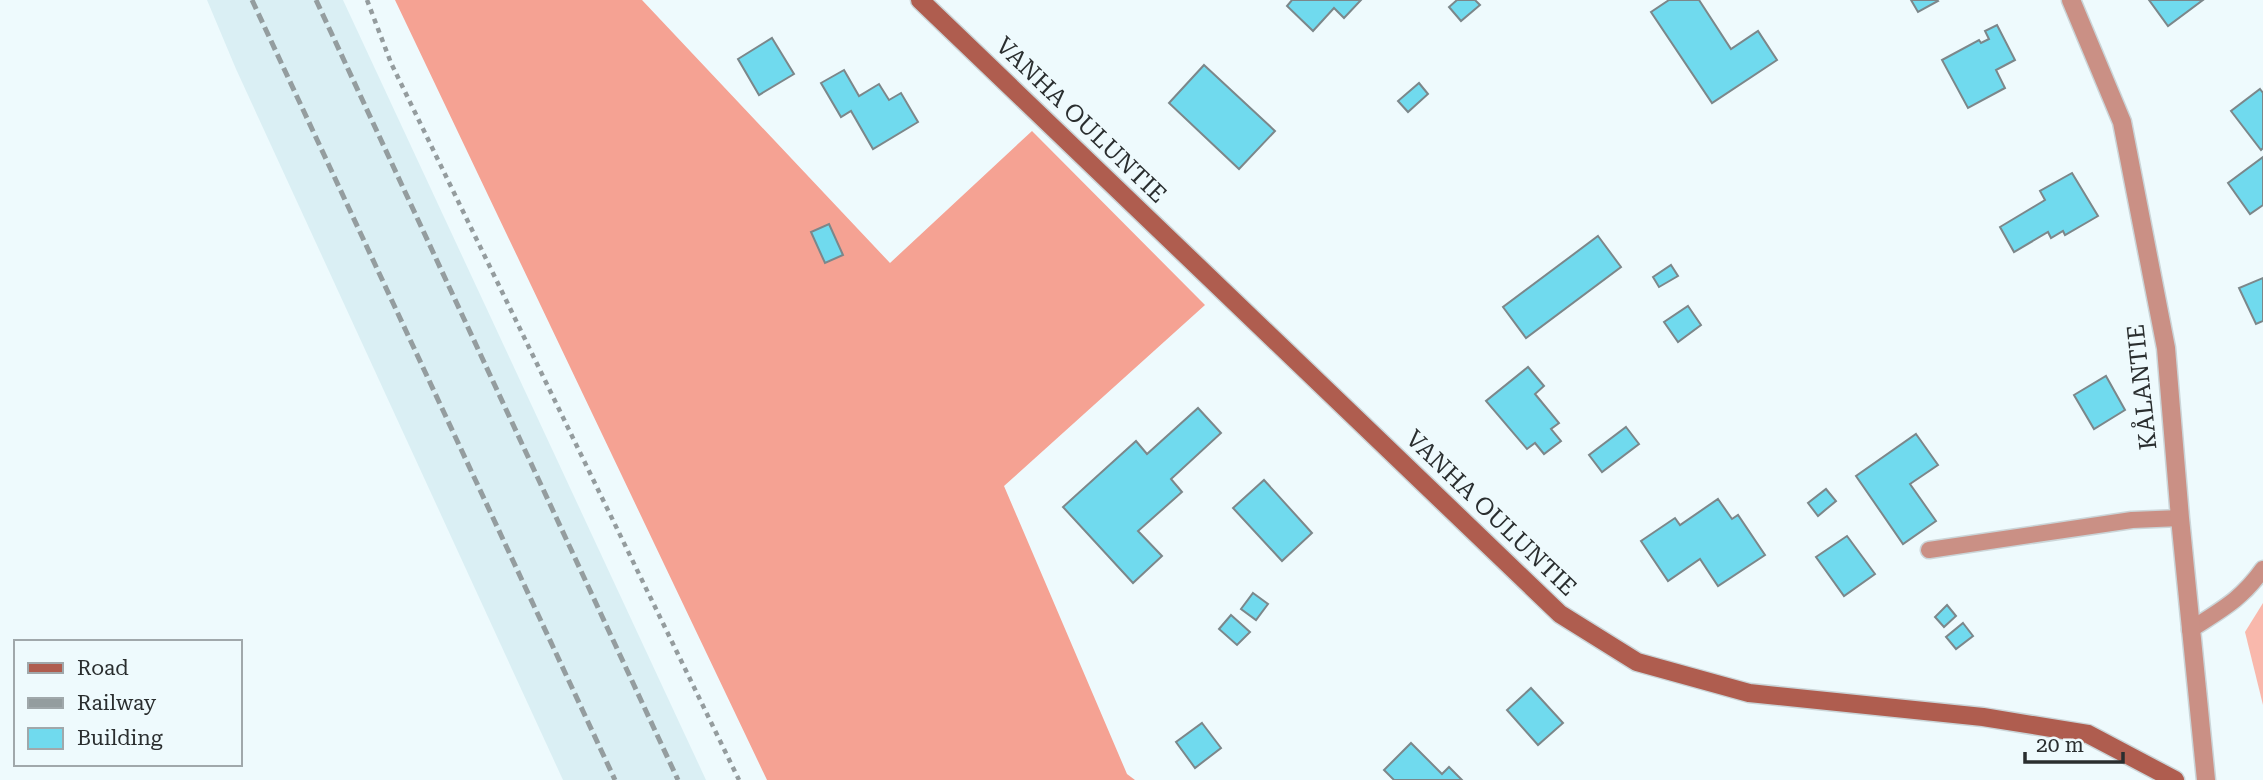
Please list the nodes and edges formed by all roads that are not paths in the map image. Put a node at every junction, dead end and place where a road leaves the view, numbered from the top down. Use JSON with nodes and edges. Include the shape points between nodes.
{"nodes":[{"id":1,"x":920,"y":0,"type":"edge"},
{"id":2,"x":2071,"y":0,"type":"edge"},
{"id":3,"x":2180,"y":518,"type":"junction"},
{"id":4,"x":1929,"y":550,"type":"dead end"},
{"id":5,"x":2263,"y":569,"type":"edge"},
{"id":6,"x":2190,"y":630,"type":"junction"},
{"id":7,"x":2175,"y":780,"type":"edge"},
{"id":8,"x":2206,"y":780,"type":"edge"}],
"edges":[{"from":1,"to":7,"type":"street","name":"VANHA OULUNTIE","via":[[1560,614],[1637,662],[1749,693],[1983,717],[2088,734]]},
{"from":2,"to":3,"type":"street","name":"KÅLANTIE","via":[[2122,122],[2166,348]]},
{"from":3,"to":4,"type":"lane","via":[[2132,520]]},
{"from":3,"to":6,"type":"street","name":"KÅLANTIE"},
{"from":5,"to":6,"type":"lane","via":[[2238,599]]},
{"from":6,"to":8,"type":"street","name":"KÅLANTIE"}]}
